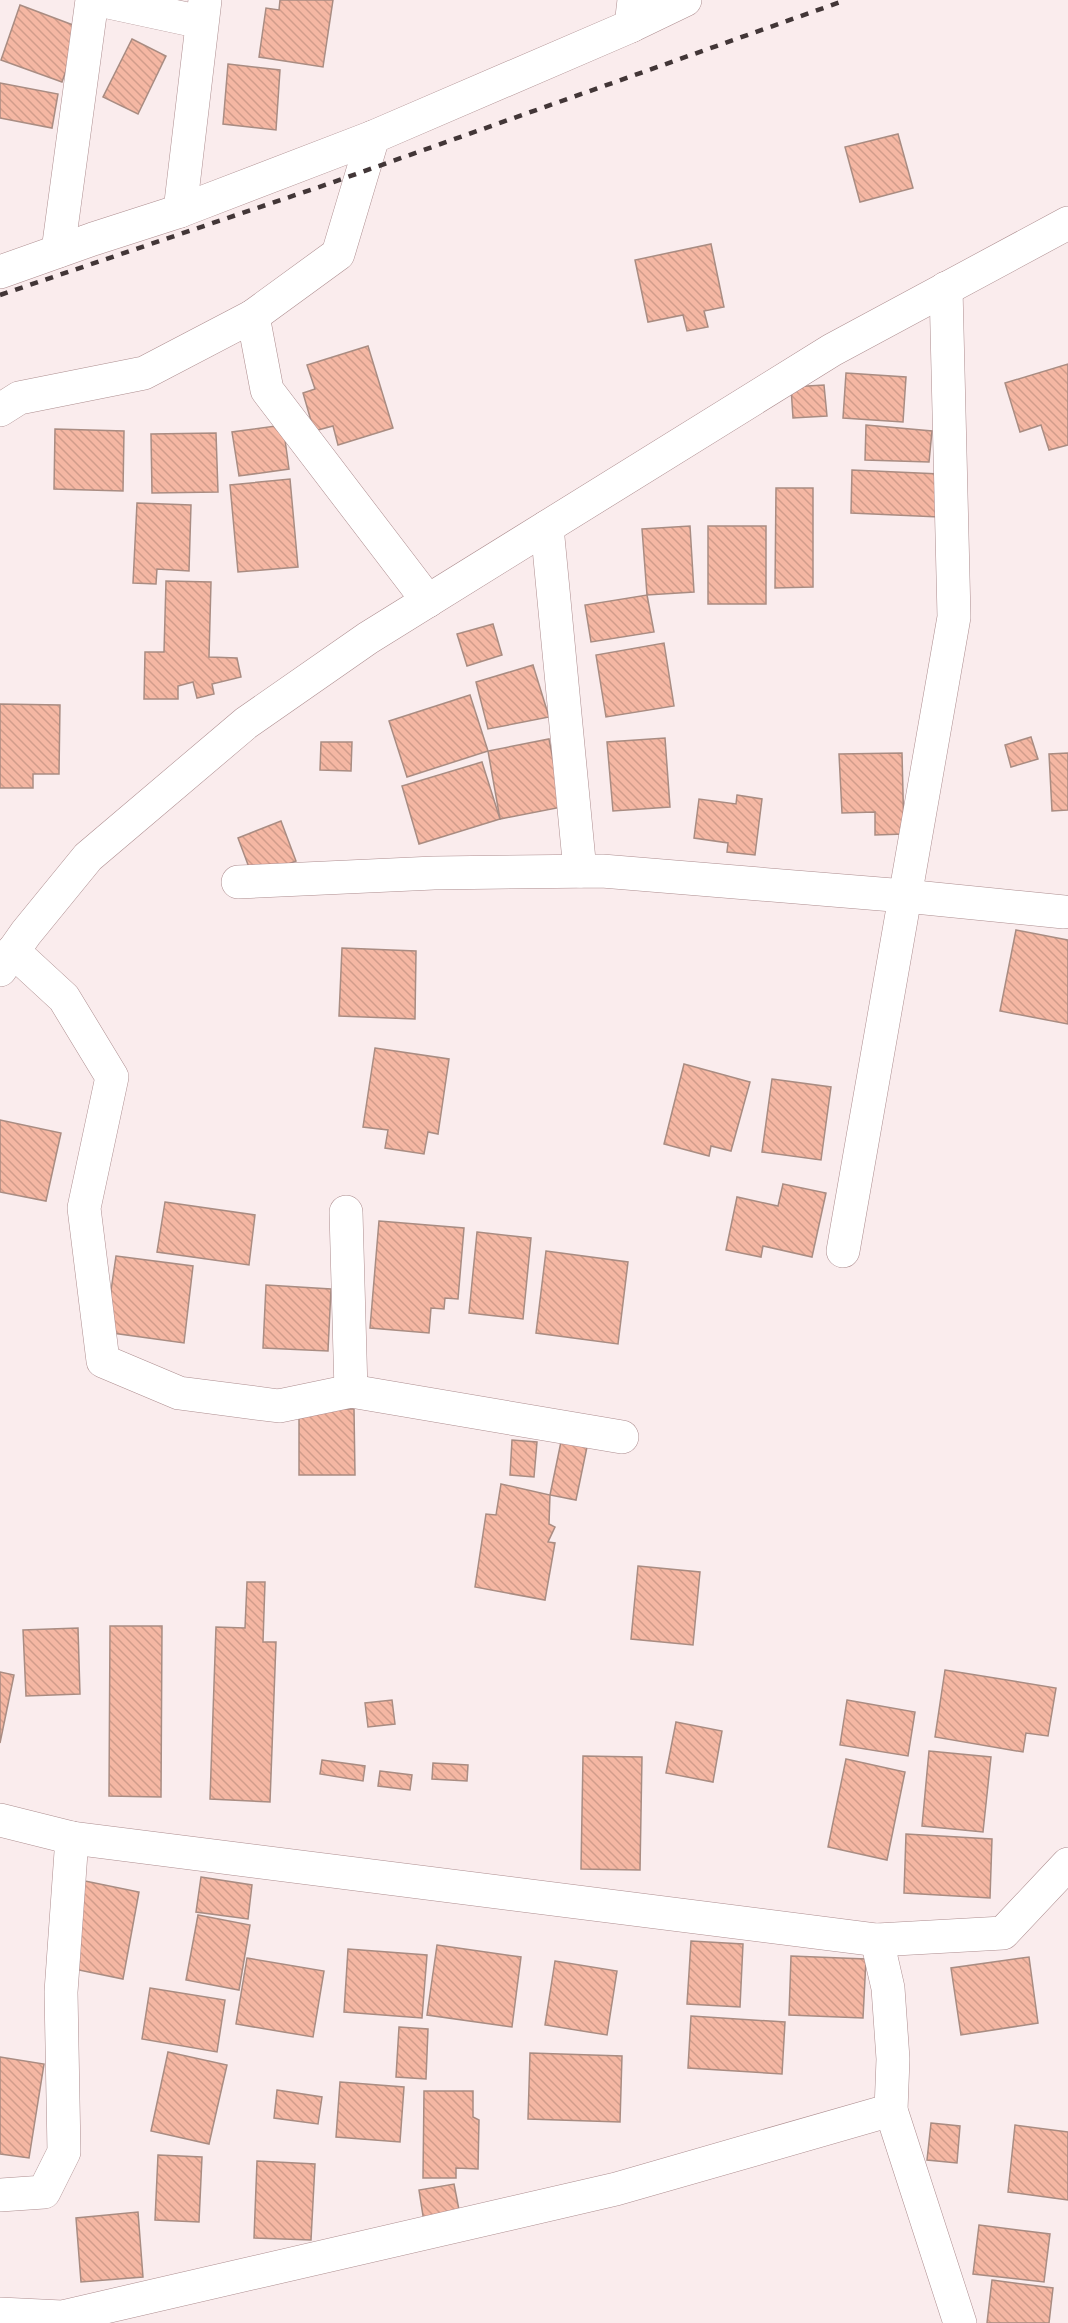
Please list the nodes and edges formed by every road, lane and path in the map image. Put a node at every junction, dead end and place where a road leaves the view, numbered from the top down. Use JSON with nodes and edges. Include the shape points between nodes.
{"nodes":[{"id":1,"x":92,"y":0,"type":"edge"},
{"id":2,"x":99,"y":0,"type":"edge"},
{"id":3,"x":685,"y":0,"type":"edge"},
{"id":4,"x":203,"y":11,"type":"edge"},
{"id":5,"x":633,"y":13,"type":"edge"},
{"id":6,"x":373,"y":137,"type":"junction"},
{"id":7,"x":180,"y":211,"type":"junction"},
{"id":8,"x":1068,"y":223,"type":"edge"},
{"id":9,"x":58,"y":251,"type":"junction"},
{"id":10,"x":0,"y":272,"type":"edge"},
{"id":11,"x":946,"y":288,"type":"junction"},
{"id":12,"x":253,"y":316,"type":"junction"},
{"id":13,"x":0,"y":410,"type":"edge"},
{"id":14,"x":547,"y":527,"type":"junction"},
{"id":15,"x":428,"y":601,"type":"junction"},
{"id":16,"x":580,"y":871,"type":"junction"},
{"id":17,"x":238,"y":882,"type":"dead end"},
{"id":18,"x":905,"y":896,"type":"junction"},
{"id":19,"x":1064,"y":912,"type":"dead end"},
{"id":20,"x":7,"y":961,"type":"edge"},
{"id":21,"x":346,"y":1212,"type":"dead end"},
{"id":22,"x":843,"y":1251,"type":"dead end"},
{"id":23,"x":351,"y":1392,"type":"junction"},
{"id":24,"x":622,"y":1437,"type":"dead end"},
{"id":25,"x":0,"y":1820,"type":"edge"},
{"id":26,"x":72,"y":1839,"type":"junction"},
{"id":27,"x":1068,"y":1864,"type":"edge"},
{"id":28,"x":877,"y":1940,"type":"junction"},
{"id":29,"x":891,"y":2110,"type":"junction"},
{"id":30,"x":0,"y":2195,"type":"edge"},
{"id":31,"x":0,"y":2314,"type":"edge"},
{"id":32,"x":960,"y":2323,"type":"edge"}],
"edges":[{"from":1,"to":9,"type":"street"},
{"from":2,"to":4,"type":"street"},
{"from":3,"to":5,"type":"street"},
{"from":4,"to":7,"type":"street"},
{"from":5,"to":6,"type":"street"},
{"from":6,"to":7,"type":"street"},
{"from":6,"to":12,"type":"street","via":[[338,254]]},
{"from":7,"to":9,"type":"street"},
{"from":8,"to":11,"type":"street"},
{"from":9,"to":10,"type":"street"},
{"from":11,"to":14,"type":"street","via":[[832,350]]},
{"from":11,"to":18,"type":"street","via":[[954,617]]},
{"from":12,"to":13,"type":"street","via":[[144,373],[19,398]]},
{"from":12,"to":15,"type":"street","via":[[267,390]]},
{"from":14,"to":15,"type":"street"},
{"from":14,"to":16,"type":"street"},
{"from":15,"to":20,"type":"street","via":[[246,723],[88,857]]},
{"from":16,"to":17,"type":"street"},
{"from":16,"to":18,"type":"street"},
{"from":18,"to":19,"type":"street"},
{"from":18,"to":22,"type":"street"},
{"from":20,"to":23,"type":"street","via":[[64,998],[112,1077],[84,1208],[103,1360],[179,1393],[279,1406]]},
{"from":21,"to":23,"type":"street"},
{"from":23,"to":24,"type":"street"},
{"from":25,"to":26,"type":"street"},
{"from":26,"to":28,"type":"street"},
{"from":26,"to":30,"type":"street","via":[[61,1992],[64,2152],[44,2192]]},
{"from":27,"to":28,"type":"street","via":[[1002,1933]]},
{"from":28,"to":29,"type":"street","via":[[888,1988],[893,2059]]},
{"from":29,"to":31,"type":"street","via":[[616,2189],[63,2317]]},
{"from":29,"to":32,"type":"street"}]}
